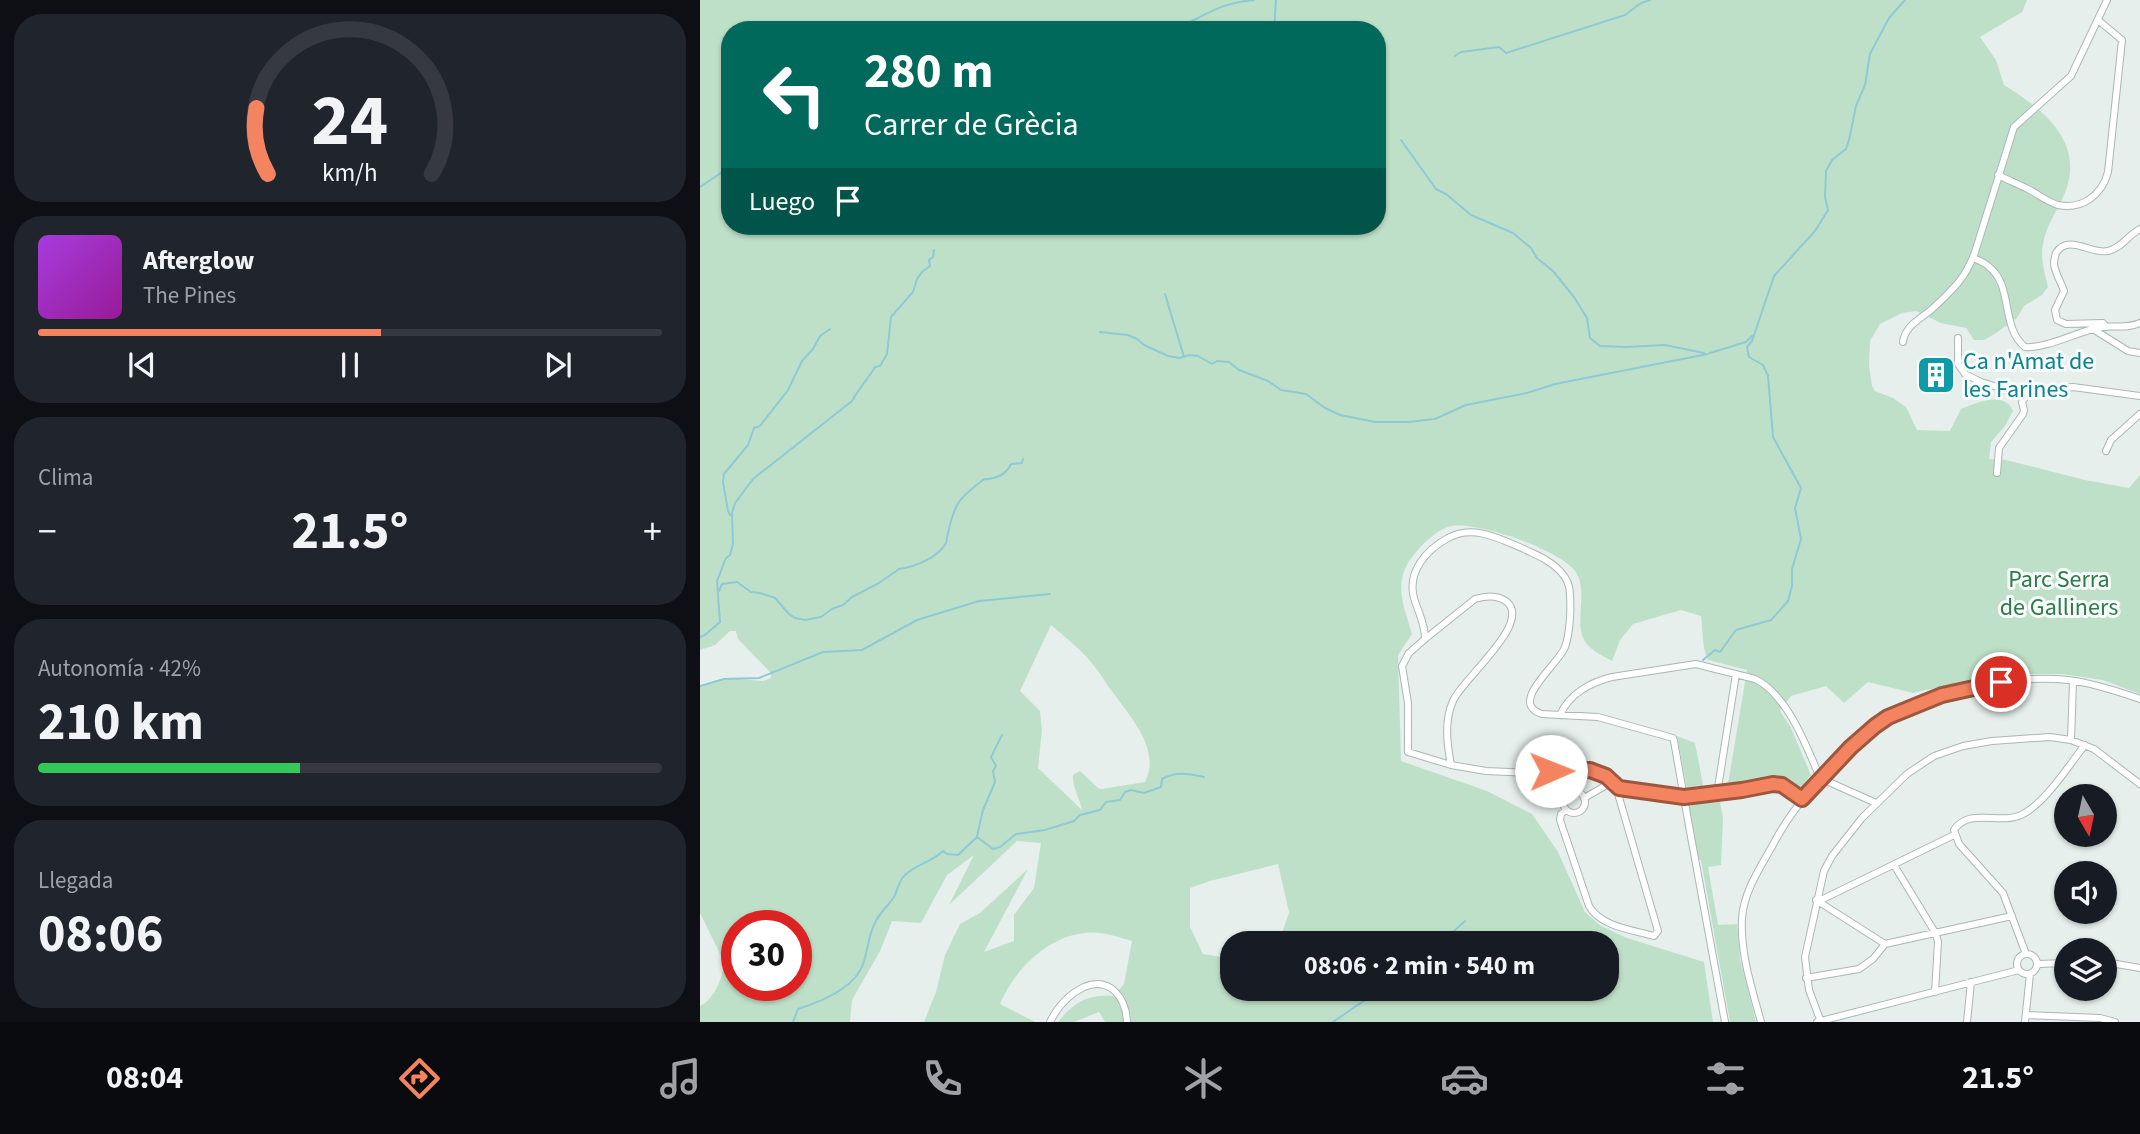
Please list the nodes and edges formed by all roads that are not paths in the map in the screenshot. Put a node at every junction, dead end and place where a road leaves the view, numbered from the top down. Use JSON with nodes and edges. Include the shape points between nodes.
{"nodes":[{"id":1,"x":2107,"y":0,"type":"edge"},
{"id":2,"x":2098,"y":20,"type":"junction"},
{"id":3,"x":1998,"y":175,"type":"junction"},
{"id":4,"x":2140,"y":229,"type":"edge"},
{"id":5,"x":1973,"y":258,"type":"junction"},
{"id":6,"x":2140,"y":323,"type":"edge"},
{"id":7,"x":2106,"y":327,"type":"junction"},
{"id":8,"x":2093,"y":329,"type":"junction"},
{"id":9,"x":1958,"y":338,"type":"dead end"},
{"id":10,"x":1903,"y":342,"type":"dead end"},
{"id":11,"x":2140,"y":352,"type":"edge"},
{"id":12,"x":2026,"y":396,"type":"junction"},
{"id":13,"x":2140,"y":396,"type":"edge"},
{"id":14,"x":2140,"y":414,"type":"edge"},
{"id":15,"x":2106,"y":451,"type":"dead end"},
{"id":16,"x":1997,"y":473,"type":"dead end"},
{"id":17,"x":1425,"y":639,"type":"junction"},
{"id":18,"x":1736,"y":674,"type":"junction"},
{"id":19,"x":2073,"y":681,"type":"junction"},
{"id":20,"x":2140,"y":699,"type":"edge"},
{"id":21,"x":1560,"y":715,"type":"junction"},
{"id":22,"x":2071,"y":740,"type":"junction"},
{"id":23,"x":2085,"y":746,"type":"junction"},
{"id":24,"x":1451,"y":765,"type":"junction"},
{"id":25,"x":1820,"y":778,"type":"junction"},
{"id":26,"x":1614,"y":784,"type":"junction"},
{"id":27,"x":2140,"y":784,"type":"edge"},
{"id":28,"x":1717,"y":793,"type":"junction"},
{"id":29,"x":1684,"y":797,"type":"junction"},
{"id":30,"x":1584,"y":798,"type":"junction"},
{"id":31,"x":1802,"y":799,"type":"junction"},
{"id":32,"x":1876,"y":803,"type":"junction"},
{"id":33,"x":1566,"y":810,"type":"junction"},
{"id":34,"x":1954,"y":835,"type":"junction"},
{"id":35,"x":1894,"y":865,"type":"junction"},
{"id":36,"x":1816,"y":900,"type":"junction"},
{"id":37,"x":2012,"y":916,"type":"junction"},
{"id":38,"x":1936,"y":934,"type":"junction"},
{"id":39,"x":1885,"y":944,"type":"junction"},
{"id":40,"x":2026,"y":954,"type":"junction"},
{"id":41,"x":2054,"y":963,"type":"edge"},
{"id":42,"x":2037,"y":964,"type":"junction"},
{"id":43,"x":2117,"y":964,"type":"edge"},
{"id":44,"x":2140,"y":968,"type":"edge"},
{"id":45,"x":2018,"y":970,"type":"junction"},
{"id":46,"x":2030,"y":974,"type":"junction"},
{"id":47,"x":1806,"y":978,"type":"junction"},
{"id":48,"x":1971,"y":982,"type":"junction"},
{"id":49,"x":1935,"y":992,"type":"junction"},
{"id":50,"x":2026,"y":1018,"type":"edge"},
{"id":51,"x":1050,"y":1022,"type":"edge"},
{"id":52,"x":1127,"y":1022,"type":"edge"},
{"id":53,"x":1725,"y":1022,"type":"edge"},
{"id":54,"x":1761,"y":1022,"type":"edge"},
{"id":55,"x":1820,"y":1022,"type":"edge"},
{"id":56,"x":1967,"y":1022,"type":"edge"},
{"id":57,"x":2115,"y":1022,"type":"edge"}],
"edges":[{"from":1,"to":2,"type":"street"},
{"from":2,"to":3,"type":"street","via":[[2071,76],[2014,127]]},
{"from":2,"to":3,"type":"street","via":[[2122,40],[2103,187],[2087,201],[2064,206]]},
{"from":3,"to":5,"type":"street"},
{"from":4,"to":7,"type":"street","via":[[2109,251],[2069,244],[2056,255],[2054,264],[2063,290],[2055,310],[2057,320],[2103,323]]},
{"from":5,"to":8,"type":"street","via":[[1999,278],[2010,321],[2022,345],[2039,346]]},
{"from":5,"to":10,"type":"street","via":[[1957,285],[1916,321]]},
{"from":6,"to":7,"type":"street"},
{"from":7,"to":8,"type":"street"},
{"from":8,"to":11,"type":"street","via":[[2128,351]]},
{"from":9,"to":12,"type":"street","via":[[1958,364],[1965,374]]},
{"from":12,"to":13,"type":"street","via":[[2073,387]]},
{"from":12,"to":16,"type":"street","via":[[2023,414],[1999,448]]},
{"from":14,"to":15,"type":"street","via":[[2111,440]]},
{"from":17,"to":21,"type":"street","via":[[1413,580],[1423,558],[1447,538],[1488,534],[1546,560],[1562,573],[1570,589],[1567,635],[1563,650],[1533,690],[1530,703],[1538,713]]},
{"from":17,"to":24,"type":"street","via":[[1402,666],[1408,752]]},
{"from":17,"to":24,"type":"street","via":[[1475,599],[1498,598],[1511,609],[1507,634],[1453,701],[1447,736]]},
{"from":18,"to":21,"type":"street","via":[[1692,664],[1599,680],[1574,696]]},
{"from":18,"to":25,"type":"street","via":[[1760,681],[1787,709]]},
{"from":18,"to":28,"type":"street"},
{"from":19,"to":20,"type":"street"},
{"from":19,"to":22,"type":"street"},
{"from":19,"to":25,"type":"street","via":[[1979,686],[1910,707],[1875,726]]},
{"from":21,"to":29,"type":"street","via":[[1598,717],[1673,738]]},
{"from":22,"to":23,"type":"street"},
{"from":22,"to":32,"type":"street","via":[[1992,741],[1947,751],[1907,774]]},
{"from":23,"to":27,"type":"street"},
{"from":23,"to":34,"type":"street","via":[[2028,811],[2003,819],[1965,820],[1956,826]]},
{"from":24,"to":26,"type":"street","via":[[1486,772],[1590,770]]},
{"from":25,"to":31,"type":"street"},
{"from":25,"to":32,"type":"street"},
{"from":26,"to":29,"type":"street"},
{"from":26,"to":30,"type":"street"},
{"from":26,"to":33,"type":"street","via":[[1658,931],[1654,936],[1594,915],[1560,820]]},
{"from":28,"to":29,"type":"street"},
{"from":28,"to":31,"type":"street","via":[[1773,784]]},
{"from":29,"to":53,"type":"street"},
{"from":30,"to":33,"type":"street","via":[[1582,810]]},
{"from":30,"to":33,"type":"street","via":[[1574,790],[1566,794]]},
{"from":31,"to":54,"type":"street","via":[[1755,878],[1742,918],[1748,976]]},
{"from":32,"to":36,"type":"street","via":[[1832,856]]},
{"from":34,"to":35,"type":"street"},
{"from":34,"to":37,"type":"street","via":[[2003,893]]},
{"from":35,"to":36,"type":"street"},
{"from":35,"to":38,"type":"street"},
{"from":36,"to":39,"type":"street"},
{"from":36,"to":47,"type":"street","via":[[1806,946]]},
{"from":37,"to":38,"type":"street"},
{"from":37,"to":40,"type":"street"},
{"from":38,"to":39,"type":"street"},
{"from":38,"to":49,"type":"street"},
{"from":39,"to":47,"type":"street","via":[[1859,970]]},
{"from":40,"to":42,"type":"street","via":[[2035,957]]},
{"from":40,"to":45,"type":"street","via":[[2019,958]]},
{"from":41,"to":42,"type":"street"},
{"from":42,"to":46,"type":"street"},
{"from":43,"to":44,"type":"street"},
{"from":45,"to":46,"type":"street"},
{"from":45,"to":48,"type":"street"},
{"from":46,"to":50,"type":"street"},
{"from":47,"to":55,"type":"street"},
{"from":48,"to":49,"type":"street"},
{"from":48,"to":56,"type":"street"},
{"from":49,"to":55,"type":"street"},
{"from":50,"to":57,"type":"street"},
{"from":51,"to":52,"type":"street","via":[[1071,995],[1095,985],[1111,988],[1120,996]]}]}
